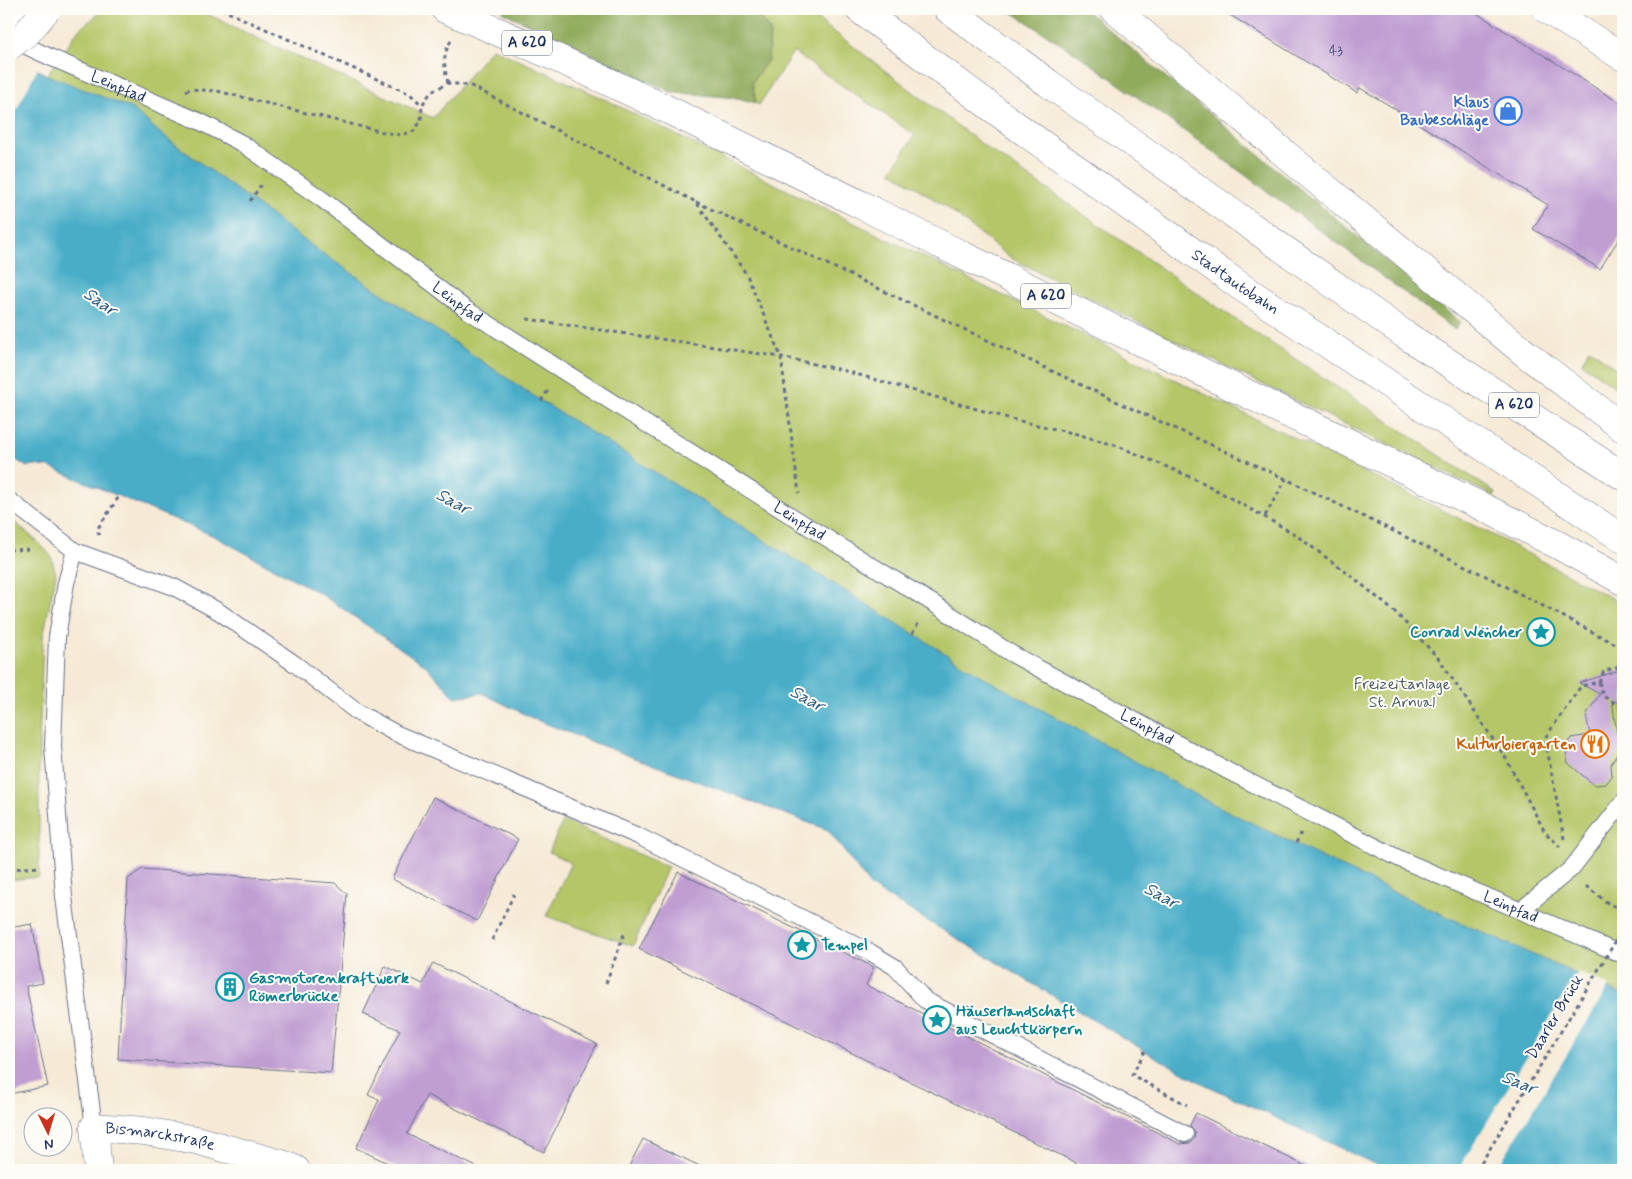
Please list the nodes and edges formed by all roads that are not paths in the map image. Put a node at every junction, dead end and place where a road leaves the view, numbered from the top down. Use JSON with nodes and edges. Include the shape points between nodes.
{"nodes":[{"id":1,"x":24,"y":9,"type":"edge"},
{"id":2,"x":47,"y":9,"type":"edge"},
{"id":3,"x":445,"y":9,"type":"edge"},
{"id":4,"x":859,"y":9,"type":"edge"},
{"id":5,"x":948,"y":9,"type":"edge"},
{"id":6,"x":1114,"y":9,"type":"edge"},
{"id":7,"x":1546,"y":9,"type":"edge"},
{"id":8,"x":9,"y":31,"type":"edge"},
{"id":9,"x":9,"y":46,"type":"edge"},
{"id":10,"x":1623,"y":57,"type":"edge"},
{"id":11,"x":1623,"y":428,"type":"edge"},
{"id":12,"x":1623,"y":476,"type":"edge"},
{"id":13,"x":9,"y":500,"type":"edge"},
{"id":14,"x":1623,"y":539,"type":"edge"},
{"id":15,"x":75,"y":551,"type":"junction"},
{"id":16,"x":1623,"y":581,"type":"edge"},
{"id":17,"x":1623,"y":802,"type":"edge"},
{"id":18,"x":1521,"y":910,"type":"junction"},
{"id":19,"x":1623,"y":955,"type":"edge"},
{"id":20,"x":94,"y":1127,"type":"junction"},
{"id":21,"x":1185,"y":1134,"type":"dead end"},
{"id":22,"x":98,"y":1170,"type":"edge"},
{"id":23,"x":296,"y":1170,"type":"edge"}],
"edges":[{"from":1,"to":8,"type":"main road"},
{"from":2,"to":9,"type":"main road","bridge":true,"via":[[26,34]]},
{"from":3,"to":16,"type":"main road","number":"A 620","via":[[623,87],[1002,275],[1487,509]]},
{"from":4,"to":14,"type":"main road","name":"Stadtautobahn","via":[[1240,286]]},
{"from":5,"to":12,"type":"main road","number":"A 620","via":[[1404,334]]},
{"from":6,"to":11,"type":"main road","via":[[1519,348]]},
{"from":7,"to":10,"type":"main road"},
{"from":8,"to":18,"type":"lane","name":"Leinpfad","via":[[24,45],[201,122],[243,144],[323,200],[467,310],[1012,654],[1228,772],[1391,854]]},
{"from":13,"to":15,"type":"lane"},
{"from":15,"to":20,"type":"lane","via":[[66,583],[57,647],[53,746],[61,865]]},
{"from":15,"to":21,"type":"lane","via":[[174,586],[218,610],[358,712],[395,733],[638,836],[870,952],[895,967],[925,1000]]},
{"from":17,"to":18,"type":"lane","via":[[1571,869]]},
{"from":18,"to":19,"type":"lane","name":"Leinpfad"},
{"from":20,"to":22,"type":"main road","name":"Bismarckstraße"},
{"from":20,"to":23,"type":"main road","name":"Bismarckstraße","via":[[196,1140]]}]}
